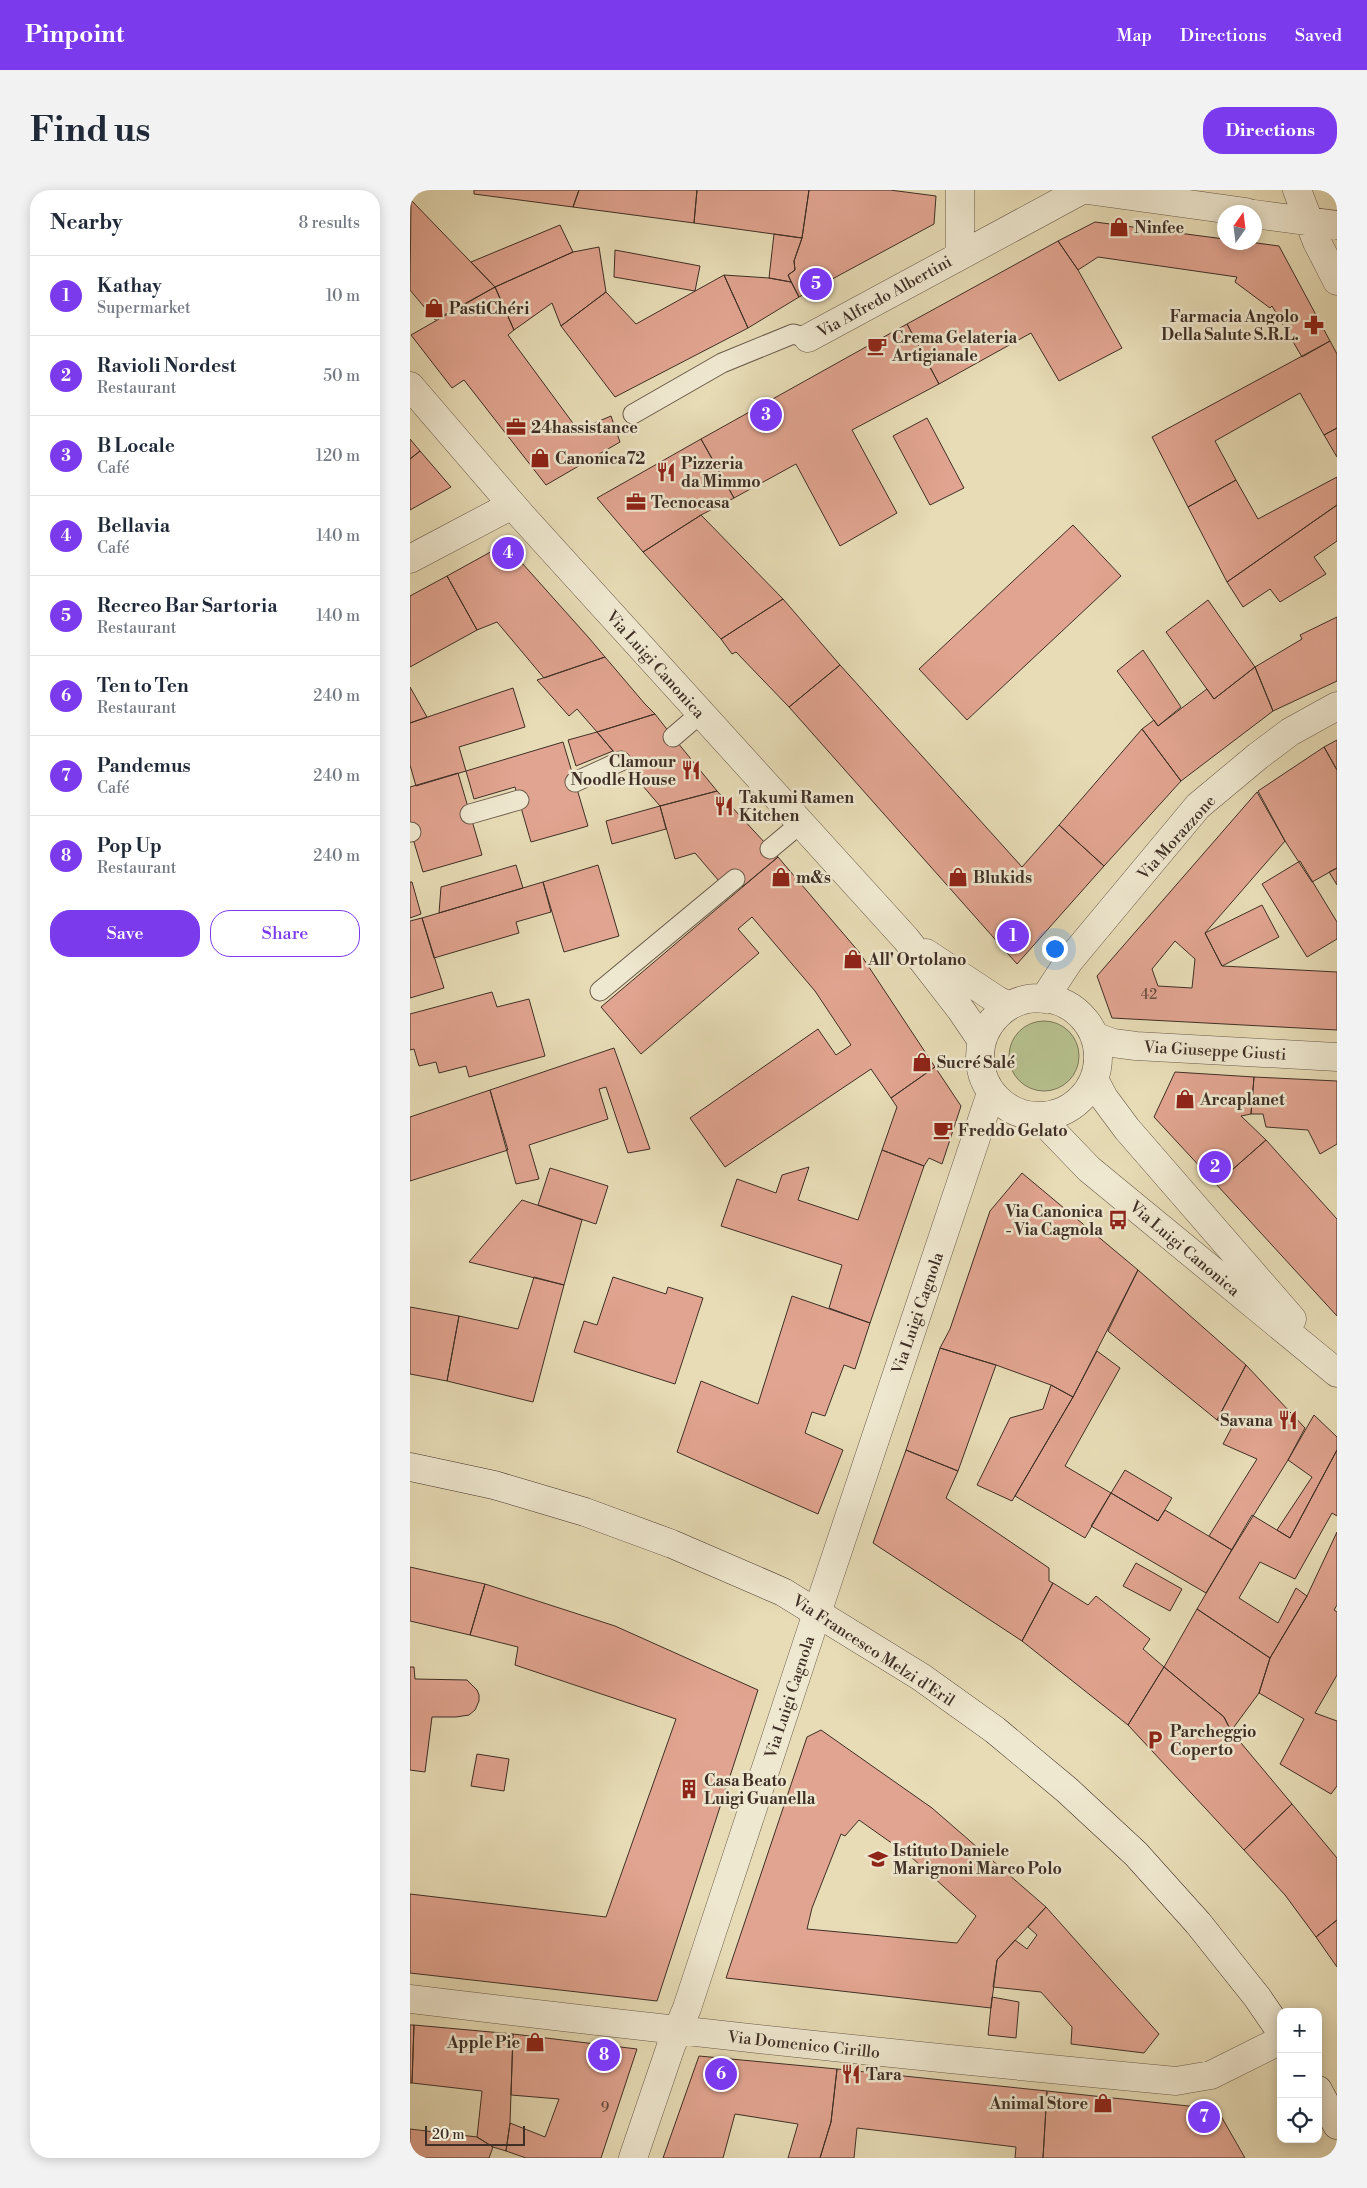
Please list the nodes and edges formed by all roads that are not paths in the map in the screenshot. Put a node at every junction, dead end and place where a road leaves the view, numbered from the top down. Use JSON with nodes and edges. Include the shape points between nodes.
{"nodes":[{"id":1,"x":960,"y":190,"type":"edge"},
{"id":2,"x":1082,"y":190,"type":"edge"},
{"id":3,"x":1087,"y":190,"type":"edge"},
{"id":4,"x":1297,"y":190,"type":"edge"},
{"id":5,"x":1217,"y":208,"type":"edge"},
{"id":6,"x":1262,"y":215,"type":"edge"},
{"id":7,"x":1309,"y":221,"type":"junction"},
{"id":8,"x":1337,"y":225,"type":"edge"},
{"id":9,"x":960,"y":255,"type":"junction"},
{"id":10,"x":1337,"y":281,"type":"edge"},
{"id":11,"x":808,"y":338,"type":"joint"},
{"id":12,"x":410,"y":386,"type":"edge"},
{"id":13,"x":633,"y":414,"type":"dead end"},
{"id":14,"x":512,"y":504,"type":"junction"},
{"id":15,"x":410,"y":559,"type":"edge"},
{"id":16,"x":1337,"y":706,"type":"edge"},
{"id":17,"x":701,"y":713,"type":"junction"},
{"id":18,"x":673,"y":737,"type":"dead end"},
{"id":19,"x":621,"y":761,"type":"dead end"},
{"id":20,"x":576,"y":782,"type":"dead end"},
{"id":21,"x":518,"y":800,"type":"dead end"},
{"id":22,"x":470,"y":814,"type":"dead end"},
{"id":23,"x":801,"y":823,"type":"junction"},
{"id":24,"x":770,"y":849,"type":"dead end"},
{"id":25,"x":735,"y":879,"type":"dead end"},
{"id":26,"x":906,"y":939,"type":"junction"},
{"id":27,"x":600,"y":991,"type":"dead end"},
{"id":28,"x":1044,"y":998,"type":"junction"},
{"id":29,"x":1009,"y":1006,"type":"junction"},
{"id":30,"x":1094,"y":1036,"type":"junction"},
{"id":31,"x":982,"y":1041,"type":"junction"},
{"id":32,"x":1337,"y":1057,"type":"edge"},
{"id":33,"x":1094,"y":1080,"type":"junction"},
{"id":34,"x":991,"y":1093,"type":"junction"},
{"id":35,"x":1038,"y":1116,"type":"junction"},
{"id":36,"x":1337,"y":1372,"type":"edge"},
{"id":37,"x":410,"y":1467,"type":"edge"},
{"id":38,"x":816,"y":1613,"type":"junction"},
{"id":39,"x":410,"y":1999,"type":"edge"},
{"id":40,"x":1277,"y":2026,"type":"edge"},
{"id":41,"x":679,"y":2030,"type":"junction"},
{"id":42,"x":1277,"y":2042,"type":"edge"},
{"id":43,"x":1322,"y":2097,"type":"edge"},
{"id":44,"x":1337,"y":2125,"type":"edge"},
{"id":45,"x":633,"y":2158,"type":"edge"}],
"edges":[{"from":1,"to":9,"type":"street","name":"Via Alfredo Albertini"},
{"from":2,"to":9,"type":"street","name":"Via Alfredo Albertini"},
{"from":3,"to":5,"type":"street"},
{"from":4,"to":7,"type":"street"},
{"from":6,"to":7,"type":"street"},
{"from":7,"to":8,"type":"street"},
{"from":7,"to":10,"type":"street"},
{"from":9,"to":11,"type":"street","name":"Via Alfredo Albertini"},
{"from":11,"to":13,"type":"lane","via":[[793,334],[722,363]]},
{"from":12,"to":14,"type":"street","name":"Via Luigi Canonica"},
{"from":14,"to":15,"type":"street"},
{"from":14,"to":17,"type":"street","name":"Via Luigi Canonica"},
{"from":16,"to":28,"type":"street","name":"Via Morazzone","via":[[1290,732],[1198,806],[1069,961]]},
{"from":17,"to":18,"type":"lane"},
{"from":17,"to":23,"type":"street","name":"Via Luigi Canonica"},
{"from":19,"to":20,"type":"lane"},
{"from":21,"to":22,"type":"lane"},
{"from":23,"to":24,"type":"lane"},
{"from":23,"to":26,"type":"street","name":"Via Luigi Canonica"},
{"from":25,"to":27,"type":"lane"},
{"from":26,"to":29,"type":"street","name":"Via Luigi Canonica"},
{"from":26,"to":31,"type":"street","name":"Via Luigi Canonica"},
{"from":28,"to":29,"type":"street","via":[[1030,998]]},
{"from":28,"to":30,"type":"street","via":[[1072,1008]]},
{"from":29,"to":31,"type":"street","via":[[992,1020]]},
{"from":30,"to":32,"type":"street","name":"Via Giuseppe Giusti","via":[[1136,1046]]},
{"from":30,"to":33,"type":"street","via":[[1098,1058]]},
{"from":31,"to":34,"type":"street","via":[[981,1072]]},
{"from":33,"to":35,"type":"street","via":[[1087,1093],[1072,1107]]},
{"from":33,"to":36,"type":"street","name":"Via Luigi Canonica","via":[[1127,1129]]},
{"from":34,"to":35,"type":"street","via":[[1012,1110]]},
{"from":34,"to":38,"type":"street","name":"Via Luigi Cagnola"},
{"from":35,"to":36,"type":"street","name":"Via Luigi Canonica","via":[[1089,1168]]},
{"from":37,"to":38,"type":"street","name":"Via Francesco Melzi d'Eril","via":[[494,1485],[585,1512],[672,1544],[783,1592]]},
{"from":38,"to":40,"type":"street","name":"Via Francesco Melzi d'Eril","via":[[921,1676],[995,1730],[1067,1790],[1136,1854],[1198,1923]]},
{"from":38,"to":41,"type":"street","name":"Via Luigi Cagnola"},
{"from":39,"to":41,"type":"street","name":"Via Domenico Cirillo"},
{"from":41,"to":42,"type":"street","name":"Via Domenico Cirillo","via":[[955,2061],[1176,2081],[1211,2075]]},
{"from":41,"to":45,"type":"street","name":"Via Luigi Cagnola"},
{"from":43,"to":44,"type":"street"}]}
